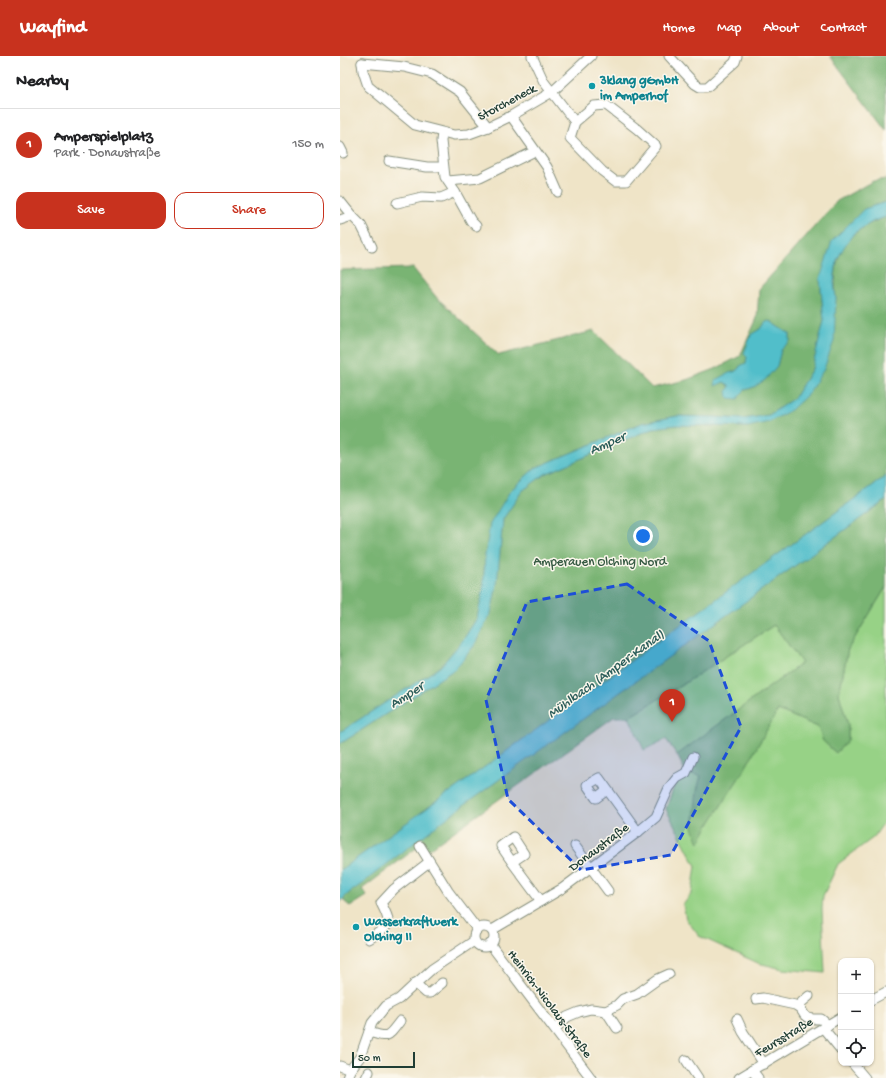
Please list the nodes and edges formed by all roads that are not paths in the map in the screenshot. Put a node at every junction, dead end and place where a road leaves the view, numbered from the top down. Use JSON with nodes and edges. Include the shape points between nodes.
{"nodes":[{"id":1,"x":532,"y":56,"type":"edge"},
{"id":2,"x":591,"y":56,"type":"edge"},
{"id":3,"x":669,"y":56,"type":"edge"},
{"id":4,"x":737,"y":56,"type":"edge"},
{"id":5,"x":360,"y":59,"type":"edge"},
{"id":6,"x":552,"y":92,"type":"junction"},
{"id":7,"x":511,"y":116,"type":"junction"},
{"id":8,"x":575,"y":122,"type":"junction"},
{"id":9,"x":488,"y":127,"type":"junction"},
{"id":10,"x":442,"y":133,"type":"junction"},
{"id":11,"x":535,"y":151,"type":"junction"},
{"id":12,"x":390,"y":161,"type":"dead end"},
{"id":13,"x":443,"y":167,"type":"junction"},
{"id":14,"x":448,"y":181,"type":"junction"},
{"id":15,"x":455,"y":192,"type":"junction"},
{"id":16,"x":558,"y":192,"type":"dead end"},
{"id":17,"x":340,"y":201,"type":"edge"},
{"id":18,"x":398,"y":203,"type":"dead end"},
{"id":19,"x":352,"y":216,"type":"junction"},
{"id":20,"x":340,"y":220,"type":"edge"},
{"id":21,"x":476,"y":226,"type":"dead end"},
{"id":22,"x":372,"y":246,"type":"dead end"},
{"id":23,"x":693,"y":757,"type":"dead end"},
{"id":24,"x":607,"y":790,"type":"dead end"},
{"id":25,"x":638,"y":832,"type":"junction"},
{"id":26,"x":420,"y":846,"type":"dead end"},
{"id":27,"x":575,"y":846,"type":"dead end"},
{"id":28,"x":429,"y":862,"type":"junction"},
{"id":29,"x":512,"y":862,"type":"dead end"},
{"id":30,"x":591,"y":868,"type":"junction"},
{"id":31,"x":608,"y":891,"type":"dead end"},
{"id":32,"x":540,"y":901,"type":"junction"},
{"id":33,"x":477,"y":929,"type":"junction"},
{"id":34,"x":492,"y":930,"type":"junction"},
{"id":35,"x":369,"y":939,"type":"dead end"},
{"id":36,"x":474,"y":941,"type":"junction"},
{"id":37,"x":490,"y":944,"type":"junction"},
{"id":38,"x":670,"y":974,"type":"dead end"},
{"id":39,"x":416,"y":983,"type":"junction"},
{"id":40,"x":442,"y":983,"type":"dead end"},
{"id":41,"x":886,"y":992,"type":"edge"},
{"id":42,"x":809,"y":996,"type":"dead end"},
{"id":43,"x":874,"y":998,"type":"edge"},
{"id":44,"x":756,"y":999,"type":"dead end"},
{"id":45,"x":799,"y":1006,"type":"junction"},
{"id":46,"x":606,"y":1011,"type":"junction"},
{"id":47,"x":737,"y":1019,"type":"dead end"},
{"id":48,"x":838,"y":1019,"type":"edge"},
{"id":49,"x":400,"y":1021,"type":"dead end"},
{"id":50,"x":825,"y":1026,"type":"junction"},
{"id":51,"x":617,"y":1028,"type":"dead end"},
{"id":52,"x":555,"y":1029,"type":"junction"},
{"id":53,"x":369,"y":1032,"type":"junction"},
{"id":54,"x":838,"y":1046,"type":"edge"},
{"id":55,"x":686,"y":1060,"type":"dead end"},
{"id":56,"x":764,"y":1064,"type":"junction"},
{"id":57,"x":340,"y":1066,"type":"edge"},
{"id":58,"x":855,"y":1066,"type":"edge"},
{"id":59,"x":752,"y":1070,"type":"junction"},
{"id":60,"x":348,"y":1074,"type":"edge"},
{"id":61,"x":591,"y":1078,"type":"edge"},
{"id":62,"x":698,"y":1078,"type":"edge"},
{"id":63,"x":739,"y":1078,"type":"edge"},
{"id":64,"x":758,"y":1078,"type":"edge"},
{"id":65,"x":865,"y":1078,"type":"edge"}],
"edges":[{"from":1,"to":6,"type":"street","via":[[544,82]]},
{"from":2,"to":6,"type":"street","name":"Storcheneck"},
{"from":3,"to":4,"type":"street","via":[[700,87],[707,87],[734,62]]},
{"from":5,"to":9,"type":"street","via":[[432,74],[460,92]]},
{"from":5,"to":10,"type":"street","name":"Storcheneck","via":[[368,86],[379,96],[415,125]]},
{"from":6,"to":7,"type":"street","name":"Storcheneck"},
{"from":6,"to":8,"type":"street"},
{"from":7,"to":9,"type":"street","name":"Storcheneck"},
{"from":7,"to":11,"type":"street"},
{"from":8,"to":8,"type":"street","via":[[570,138],[615,182],[626,181],[656,146],[606,105],[594,106]]},
{"from":9,"to":10,"type":"street","name":"Storcheneck","via":[[469,134]]},
{"from":10,"to":13,"type":"street"},
{"from":11,"to":14,"type":"street","via":[[480,178]]},
{"from":11,"to":16,"type":"street"},
{"from":12,"to":13,"type":"street"},
{"from":13,"to":14,"type":"street"},
{"from":14,"to":15,"type":"street"},
{"from":15,"to":18,"type":"street","via":[[441,198],[422,197]]},
{"from":15,"to":21,"type":"street"},
{"from":17,"to":19,"type":"street"},
{"from":19,"to":20,"type":"street"},
{"from":19,"to":22,"type":"street","via":[[361,225]]},
{"from":23,"to":25,"type":"street","name":"Donaustraße","via":[[686,772],[669,788],[656,817]]},
{"from":24,"to":25,"type":"street"},
{"from":25,"to":30,"type":"street","name":"Donaustraße"},
{"from":26,"to":28,"type":"street"},
{"from":27,"to":30,"type":"street"},
{"from":28,"to":33,"type":"street"},
{"from":28,"to":35,"type":"street","via":[[394,889],[381,903],[389,917],[389,923],[385,929]]},
{"from":29,"to":32,"type":"street"},
{"from":30,"to":31,"type":"street"},
{"from":30,"to":32,"type":"street","name":"Donaustraße"},
{"from":32,"to":34,"type":"street","name":"Donaustraße"},
{"from":33,"to":34,"type":"street","via":[[485,926]]},
{"from":33,"to":36,"type":"street"},
{"from":34,"to":37,"type":"street","via":[[494,938]]},
{"from":36,"to":37,"type":"street","via":[[485,947]]},
{"from":36,"to":39,"type":"street"},
{"from":37,"to":52,"type":"street","name":"Heinrich-Nicolaus-Straße"},
{"from":38,"to":46,"type":"street"},
{"from":39,"to":40,"type":"street","via":[[426,993],[430,993]]},
{"from":39,"to":53,"type":"street","via":[[399,999],[386,1006],[372,1023]]},
{"from":41,"to":43,"type":"street"},
{"from":42,"to":45,"type":"street"},
{"from":44,"to":45,"type":"street","via":[[763,998]]},
{"from":45,"to":50,"type":"street","via":[[804,1016],[821,1019]]},
{"from":46,"to":51,"type":"street"},
{"from":46,"to":52,"type":"street","via":[[592,1009],[567,1016]]},
{"from":47,"to":56,"type":"street"},
{"from":48,"to":50,"type":"street","name":"Feursstraße"},
{"from":49,"to":53,"type":"street","via":[[389,1036]]},
{"from":50,"to":54,"type":"street"},
{"from":50,"to":56,"type":"street","name":"Feursstraße"},
{"from":52,"to":61,"type":"street","name":"Heinrich-Nicolaus-Straße"},
{"from":53,"to":60,"type":"street","via":[[360,1057]]},
{"from":55,"to":62,"type":"street"},
{"from":56,"to":59,"type":"street","name":"Feursstraße"},
{"from":57,"to":60,"type":"street"},
{"from":58,"to":65,"type":"street"},
{"from":59,"to":63,"type":"street","name":"Feursstraße"},
{"from":59,"to":64,"type":"street"}]}
